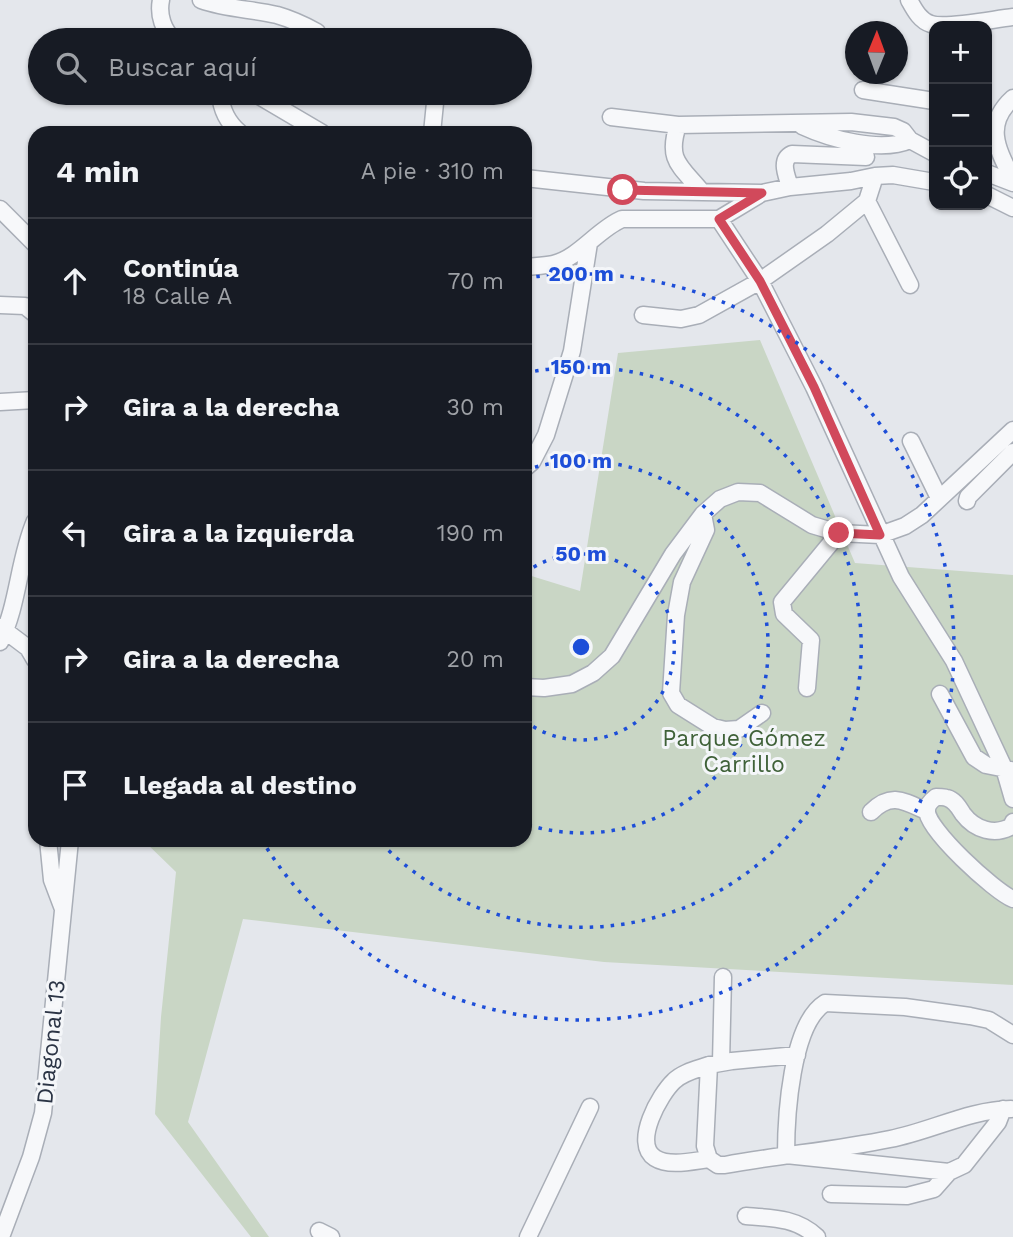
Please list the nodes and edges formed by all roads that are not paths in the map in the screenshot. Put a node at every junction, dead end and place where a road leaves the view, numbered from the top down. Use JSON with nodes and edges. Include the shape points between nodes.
{"nodes":[{"id":1,"x":162,"y":0,"type":"edge"},
{"id":2,"x":201,"y":0,"type":"edge"},
{"id":3,"x":909,"y":0,"type":"edge"},
{"id":4,"x":1013,"y":16,"type":"edge"},
{"id":5,"x":166,"y":28,"type":"edge"},
{"id":6,"x":309,"y":28,"type":"edge"},
{"id":7,"x":863,"y":90,"type":"dead end"},
{"id":8,"x":1013,"y":98,"type":"edge"},
{"id":9,"x":929,"y":100,"type":"edge"},
{"id":10,"x":222,"y":105,"type":"edge"},
{"id":11,"x":274,"y":105,"type":"edge"},
{"id":12,"x":435,"y":105,"type":"edge"},
{"id":13,"x":994,"y":111,"type":"edge"},
{"id":14,"x":611,"y":117,"type":"dead end"},
{"id":15,"x":678,"y":125,"type":"junction"},
{"id":16,"x":233,"y":126,"type":"edge"},
{"id":17,"x":309,"y":126,"type":"edge"},
{"id":18,"x":433,"y":126,"type":"edge"},
{"id":19,"x":929,"y":150,"type":"edge"},
{"id":20,"x":866,"y":156,"type":"dead end"},
{"id":21,"x":992,"y":175,"type":"edge"},
{"id":22,"x":875,"y":176,"type":"junction"},
{"id":23,"x":532,"y":179,"type":"edge"},
{"id":24,"x":929,"y":180,"type":"edge"},
{"id":25,"x":1013,"y":182,"type":"edge"},
{"id":26,"x":790,"y":187,"type":"junction"},
{"id":27,"x":623,"y":190,"type":"junction"},
{"id":28,"x":702,"y":192,"type":"junction"},
{"id":29,"x":762,"y":193,"type":"junction"},
{"id":30,"x":992,"y":198,"type":"edge"},
{"id":31,"x":867,"y":201,"type":"junction"},
{"id":32,"x":1013,"y":208,"type":"edge"},
{"id":33,"x":0,"y":209,"type":"edge"},
{"id":34,"x":622,"y":219,"type":"junction"},
{"id":35,"x":719,"y":219,"type":"junction"},
{"id":36,"x":28,"y":237,"type":"edge"},
{"id":37,"x":589,"y":243,"type":"junction"},
{"id":38,"x":532,"y":266,"type":"edge"},
{"id":39,"x":760,"y":281,"type":"junction"},
{"id":40,"x":909,"y":285,"type":"dead end"},
{"id":41,"x":0,"y":305,"type":"edge"},
{"id":42,"x":28,"y":309,"type":"edge"},
{"id":43,"x":643,"y":315,"type":"dead end"},
{"id":44,"x":28,"y":400,"type":"edge"},
{"id":45,"x":0,"y":402,"type":"edge"},
{"id":46,"x":1013,"y":430,"type":"edge"},
{"id":47,"x":911,"y":441,"type":"dead end"},
{"id":48,"x":1013,"y":452,"type":"edge"},
{"id":49,"x":532,"y":462,"type":"edge"},
{"id":50,"x":939,"y":498,"type":"junction"},
{"id":51,"x":967,"y":501,"type":"dead end"},
{"id":52,"x":704,"y":514,"type":"junction"},
{"id":53,"x":839,"y":533,"type":"junction"},
{"id":54,"x":880,"y":535,"type":"junction"},
{"id":55,"x":28,"y":542,"type":"edge"},
{"id":56,"x":2,"y":633,"type":"edge"},
{"id":57,"x":28,"y":652,"type":"edge"},
{"id":58,"x":532,"y":687,"type":"edge"},
{"id":59,"x":807,"y":688,"type":"dead end"},
{"id":60,"x":940,"y":694,"type":"dead end"},
{"id":61,"x":762,"y":713,"type":"dead end"},
{"id":62,"x":1009,"y":769,"type":"edge"},
{"id":63,"x":1013,"y":799,"type":"edge"},
{"id":64,"x":926,"y":811,"type":"junction"},
{"id":65,"x":871,"y":812,"type":"dead end"},
{"id":66,"x":1013,"y":822,"type":"edge"},
{"id":67,"x":49,"y":847,"type":"edge"},
{"id":68,"x":56,"y":847,"type":"edge"},
{"id":69,"x":69,"y":847,"type":"edge"},
{"id":70,"x":1013,"y":898,"type":"edge"},
{"id":71,"x":64,"y":903,"type":"junction"},
{"id":72,"x":723,"y":977,"type":"dead end"},
{"id":73,"x":1013,"y":1035,"type":"edge"},
{"id":74,"x":797,"y":1055,"type":"junction"},
{"id":75,"x":715,"y":1064,"type":"junction"},
{"id":76,"x":590,"y":1107,"type":"dead end"},
{"id":77,"x":1008,"y":1109,"type":"edge"},
{"id":78,"x":786,"y":1155,"type":"junction"},
{"id":79,"x":709,"y":1159,"type":"junction"},
{"id":80,"x":949,"y":1172,"type":"junction"},
{"id":81,"x":831,"y":1194,"type":"dead end"},
{"id":82,"x":746,"y":1216,"type":"dead end"},
{"id":83,"x":1,"y":1237,"type":"edge"},
{"id":84,"x":528,"y":1237,"type":"edge"},
{"id":85,"x":817,"y":1237,"type":"edge"}],
"edges":[{"from":1,"to":5,"type":"street","via":[[159,12]]},
{"from":2,"to":6,"type":"street","via":[[275,15]]},
{"from":3,"to":4,"type":"street","via":[[915,13],[930,24]]},
{"from":7,"to":9,"type":"street"},
{"from":8,"to":13,"type":"street"},
{"from":10,"to":16,"type":"street"},
{"from":11,"to":17,"type":"street"},
{"from":12,"to":18,"type":"street"},
{"from":13,"to":25,"type":"street","via":[[996,141]]},
{"from":14,"to":15,"type":"street"},
{"from":15,"to":19,"type":"street","via":[[796,124],[866,144],[888,146],[910,140]]},
{"from":15,"to":28,"type":"street","via":[[672,147],[675,160]]},
{"from":20,"to":26,"type":"street","via":[[787,156]]},
{"from":21,"to":25,"type":"street"},
{"from":22,"to":24,"type":"street"},
{"from":22,"to":26,"type":"street"},
{"from":22,"to":31,"type":"street"},
{"from":23,"to":27,"type":"street"},
{"from":26,"to":29,"type":"street"},
{"from":27,"to":28,"type":"street"},
{"from":27,"to":34,"type":"street"},
{"from":28,"to":29,"type":"street"},
{"from":29,"to":35,"type":"street"},
{"from":30,"to":32,"type":"street"},
{"from":31,"to":39,"type":"street"},
{"from":31,"to":40,"type":"street"},
{"from":33,"to":36,"type":"street"},
{"from":34,"to":35,"type":"street"},
{"from":34,"to":37,"type":"street","via":[[609,224]]},
{"from":35,"to":39,"type":"street"},
{"from":37,"to":38,"type":"street","via":[[555,264]]},
{"from":37,"to":49,"type":"street","via":[[572,351],[546,435]]},
{"from":39,"to":43,"type":"street","via":[[699,315],[681,319]]},
{"from":39,"to":54,"type":"street","via":[[814,387]]},
{"from":41,"to":42,"type":"street"},
{"from":44,"to":45,"type":"street"},
{"from":46,"to":50,"type":"street"},
{"from":47,"to":50,"type":"street"},
{"from":48,"to":51,"type":"street"},
{"from":50,"to":54,"type":"street","via":[[914,520]]},
{"from":52,"to":53,"type":"street","via":[[720,499],[738,492],[760,494],[812,524]]},
{"from":52,"to":58,"type":"street","via":[[673,555],[612,656],[572,684]]},
{"from":52,"to":61,"type":"street","via":[[706,530],[682,582],[671,692],[678,705],[725,730],[739,729]]},
{"from":53,"to":54,"type":"street"},
{"from":53,"to":59,"type":"street","via":[[782,602],[784,614],[810,640]]},
{"from":54,"to":62,"type":"street","via":[[901,578],[954,660]]},
{"from":55,"to":56,"type":"street","via":[[15,604]]},
{"from":56,"to":57,"type":"street"},
{"from":60,"to":62,"type":"street","via":[[974,757],[986,765]]},
{"from":62,"to":63,"type":"street"},
{"from":64,"to":65,"type":"street","via":[[894,800],[878,804]]},
{"from":64,"to":66,"type":"street","via":[[936,797],[947,797],[965,817],[989,830],[1001,832]]},
{"from":64,"to":70,"type":"street","via":[[930,824],[966,862]]},
{"from":67,"to":71,"type":"street","via":[[52,880]]},
{"from":68,"to":71,"type":"street"},
{"from":69,"to":71,"type":"street","name":"Diagonal 13"},
{"from":71,"to":83,"type":"street","name":"Diagonal 13","via":[[43,1113]]},
{"from":72,"to":75,"type":"street"},
{"from":73,"to":74,"type":"street","via":[[989,1020],[970,1016],[825,1003],[814,1010]]},
{"from":74,"to":75,"type":"street"},
{"from":74,"to":78,"type":"street","via":[[789,1091]]},
{"from":75,"to":79,"type":"street","via":[[705,1146]]},
{"from":75,"to":79,"type":"street","via":[[675,1080],[646,1130],[649,1153],[656,1159]]},
{"from":76,"to":84,"type":"street"},
{"from":77,"to":78,"type":"street","via":[[894,1138]]},
{"from":77,"to":80,"type":"street","via":[[964,1166]]},
{"from":78,"to":79,"type":"street","via":[[725,1165]]},
{"from":78,"to":80,"type":"street"},
{"from":80,"to":81,"type":"street","via":[[934,1189],[907,1196]]},
{"from":82,"to":85,"type":"street","via":[[795,1222]]}]}
